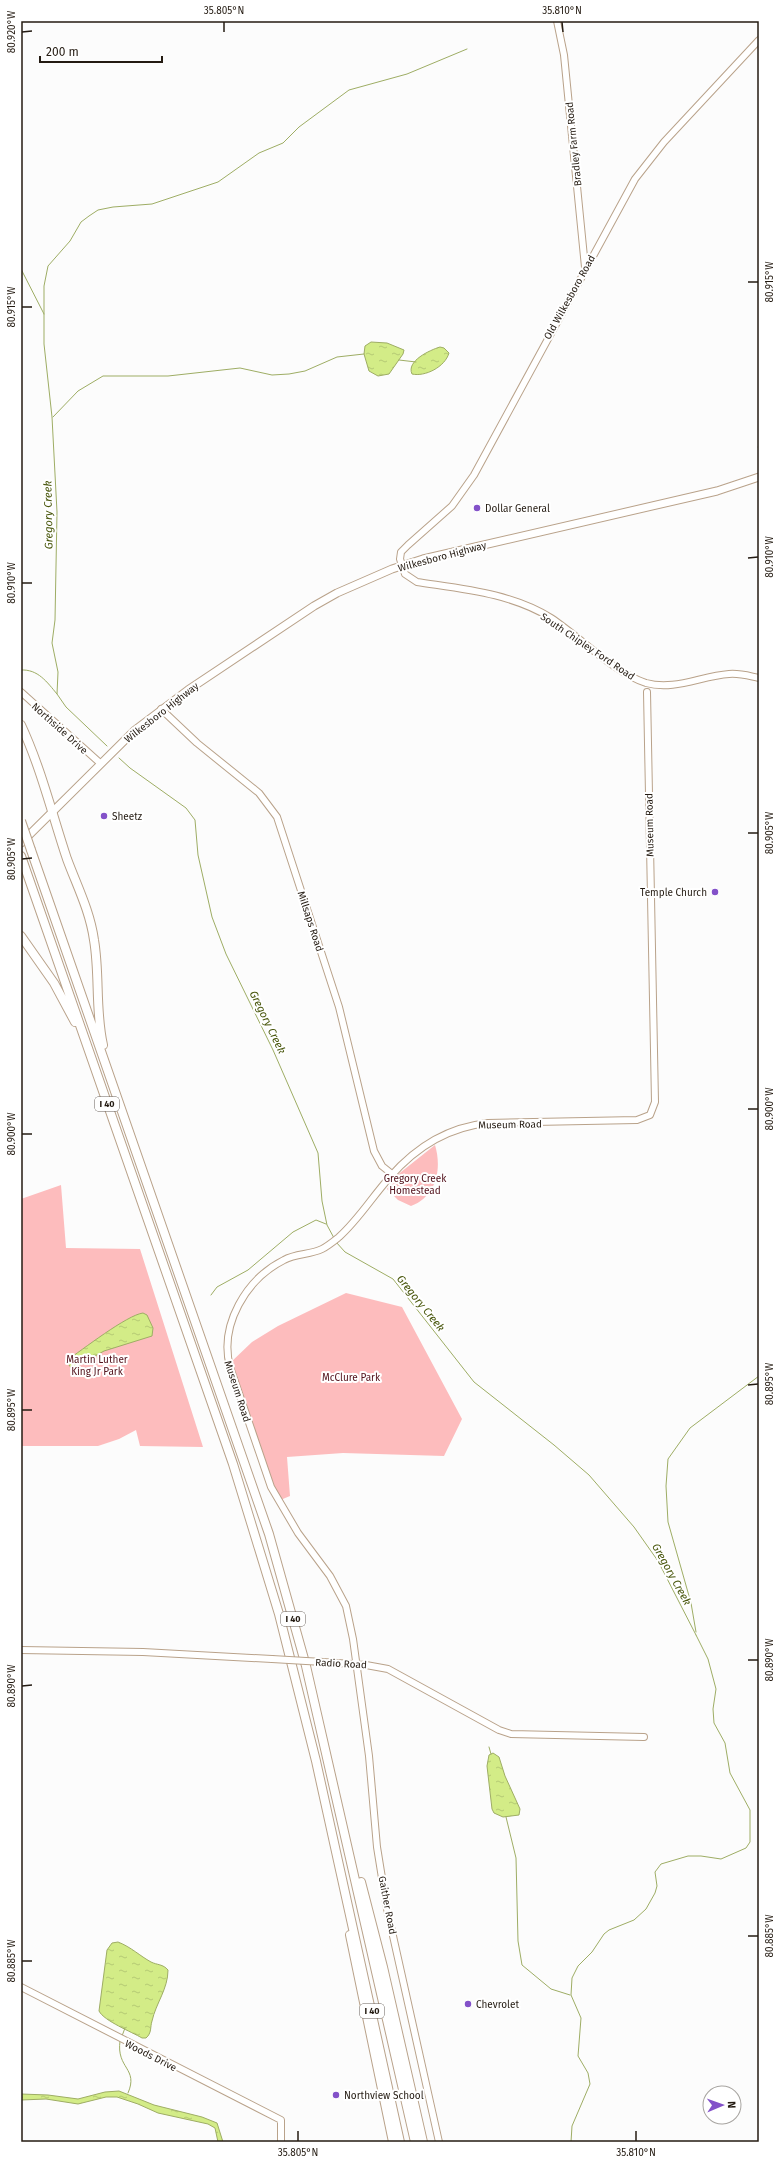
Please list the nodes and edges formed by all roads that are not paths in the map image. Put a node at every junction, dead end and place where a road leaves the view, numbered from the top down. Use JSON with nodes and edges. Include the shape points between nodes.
{"nodes":[{"id":1,"x":557,"y":21,"type":"edge"},
{"id":2,"x":759,"y":40,"type":"edge"},
{"id":3,"x":585,"y":267,"type":"junction"},
{"id":4,"x":759,"y":477,"type":"edge"},
{"id":5,"x":402,"y":566,"type":"junction"},
{"id":6,"x":759,"y":678,"type":"edge"},
{"id":7,"x":21,"y":692,"type":"edge"},
{"id":8,"x":647,"y":692,"type":"dead end"},
{"id":9,"x":161,"y":709,"type":"junction"},
{"id":10,"x":21,"y":725,"type":"edge"},
{"id":11,"x":100,"y":763,"type":"junction"},
{"id":12,"x":53,"y":811,"type":"junction"},
{"id":13,"x":21,"y":821,"type":"edge"},
{"id":14,"x":21,"y":843,"type":"edge"},
{"id":15,"x":22,"y":858,"type":"edge"},
{"id":16,"x":21,"y":936,"type":"edge"},
{"id":17,"x":92,"y":1059,"type":"junction"},
{"id":18,"x":122,"y":1111,"type":"junction"},
{"id":19,"x":392,"y":1174,"type":"junction"},
{"id":20,"x":21,"y":1650,"type":"edge"},
{"id":21,"x":356,"y":1665,"type":"junction"},
{"id":22,"x":644,"y":1737,"type":"dead end"},
{"id":23,"x":340,"y":1810,"type":"junction"},
{"id":24,"x":343,"y":1881,"type":"junction"},
{"id":25,"x":21,"y":1987,"type":"edge"},
{"id":26,"x":281,"y":2142,"type":"edge"},
{"id":27,"x":392,"y":2142,"type":"edge"},
{"id":28,"x":400,"y":2142,"type":"edge"},
{"id":29,"x":415,"y":2142,"type":"edge"},
{"id":30,"x":424,"y":2142,"type":"edge"},
{"id":31,"x":439,"y":2142,"type":"edge"}],
"edges":[{"from":1,"to":3,"type":"street","name":"Bradley Farm Road","via":[[564,55]]},
{"from":2,"to":3,"type":"street","name":"Old Wilkesboro Road","via":[[649,160],[623,199]]},
{"from":3,"to":5,"type":"street","name":"Old Wilkesboro Road","via":[[474,475],[452,506],[402,552]]},
{"from":4,"to":5,"type":"main road","name":"Wilkesboro Highway","via":[[717,491],[455,551]]},
{"from":5,"to":6,"type":"street","name":"South Chipley Ford Road","via":[[405,574],[417,582],[487,594],[526,606],[550,618],[624,672],[647,683],[668,686],[730,674],[745,674]]},
{"from":5,"to":9,"type":"main road","name":"Wilkesboro Highway","via":[[337,593],[314,606]]},
{"from":7,"to":11,"type":"street","name":"Northside Drive"},
{"from":8,"to":19,"type":"street","name":"Museum Road","via":[[653,1109],[650,1115],[637,1120],[506,1122],[464,1126],[440,1136]]},
{"from":9,"to":11,"type":"main road","name":"Wilkesboro Highway","via":[[134,730]]},
{"from":9,"to":19,"type":"street","name":"Millsaps Road","via":[[189,737],[259,793],[277,817],[339,1007],[374,1151],[382,1166]]},
{"from":10,"to":12,"type":"highway"},
{"from":11,"to":12,"type":"main road","name":"Wilkesboro Highway"},
{"from":12,"to":14,"type":"main road","name":"Wilkesboro Highway"},
{"from":12,"to":18,"type":"highway","via":[[67,859],[90,921],[94,941],[99,1027]]},
{"from":13,"to":18,"type":"highway","number":"I 40","bridge":true},
{"from":15,"to":17,"type":"highway","number":"I 40"},
{"from":16,"to":17,"type":"highway","via":[[54,983]]},
{"from":17,"to":24,"type":"highway","number":"I 40","via":[[233,1464],[256,1538],[281,1622]]},
{"from":18,"to":23,"type":"highway","number":"I 40","via":[[269,1534],[304,1659]]},
{"from":19,"to":21,"type":"street","name":"Museum Road","via":[[357,1218],[336,1239],[322,1249],[301,1253],[285,1260],[253,1285],[232,1318],[226,1348],[230,1367],[271,1487],[283,1511],[339,1591],[346,1606]]},
{"from":20,"to":21,"type":"street","name":"Radio Road","bridge":true,"via":[[142,1652]]},
{"from":21,"to":22,"type":"street","name":"Radio Road","via":[[377,1666],[393,1671],[499,1730],[511,1734]]},
{"from":21,"to":31,"type":"street","name":"Gaither Road","via":[[369,1756],[377,1847]]},
{"from":23,"to":29,"type":"highway","number":"I 40"},
{"from":23,"to":30,"type":"highway","via":[[369,1908]]},
{"from":24,"to":27,"type":"highway","via":[[352,1951]]},
{"from":24,"to":28,"type":"highway","number":"I 40"},
{"from":25,"to":26,"type":"street","name":"Woods Drive","via":[[281,2120]]}]}
